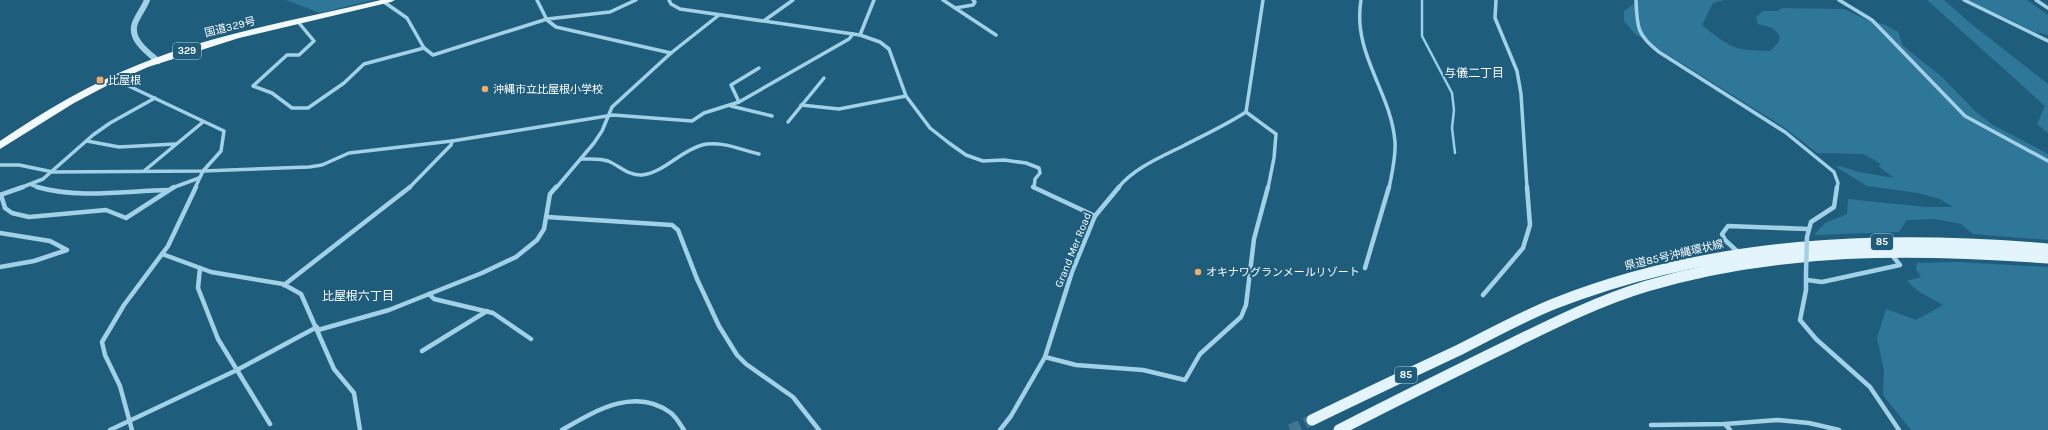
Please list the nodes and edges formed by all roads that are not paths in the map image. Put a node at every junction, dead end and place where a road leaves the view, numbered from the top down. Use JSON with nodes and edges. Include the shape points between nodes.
{"nodes":[{"id":1,"x":147,"y":0,"type":"edge"},
{"id":2,"x":537,"y":0,"type":"edge"},
{"id":3,"x":636,"y":0,"type":"edge"},
{"id":4,"x":669,"y":0,"type":"edge"},
{"id":5,"x":793,"y":0,"type":"edge"},
{"id":6,"x":874,"y":0,"type":"edge"},
{"id":7,"x":943,"y":0,"type":"edge"},
{"id":8,"x":973,"y":0,"type":"edge"},
{"id":9,"x":1264,"y":0,"type":"edge"},
{"id":10,"x":1361,"y":0,"type":"edge"},
{"id":11,"x":1496,"y":0,"type":"edge"},
{"id":12,"x":1636,"y":0,"type":"edge"},
{"id":13,"x":1839,"y":0,"type":"edge"},
{"id":14,"x":1964,"y":0,"type":"edge"},
{"id":15,"x":2036,"y":0,"type":"edge"},
{"id":16,"x":387,"y":1,"type":"edge"},
{"id":17,"x":955,"y":8,"type":"junction"},
{"id":18,"x":2048,"y":8,"type":"edge"},
{"id":19,"x":719,"y":15,"type":"junction"},
{"id":20,"x":547,"y":19,"type":"junction"},
{"id":21,"x":764,"y":20,"type":"junction"},
{"id":22,"x":299,"y":23,"type":"junction"},
{"id":23,"x":853,"y":34,"type":"junction"},
{"id":24,"x":860,"y":35,"type":"junction"},
{"id":25,"x":996,"y":35,"type":"dead end"},
{"id":26,"x":2048,"y":41,"type":"edge"},
{"id":27,"x":424,"y":48,"type":"junction"},
{"id":28,"x":671,"y":53,"type":"junction"},
{"id":29,"x":158,"y":61,"type":"junction"},
{"id":30,"x":759,"y":68,"type":"dead end"},
{"id":31,"x":824,"y":78,"type":"dead end"},
{"id":32,"x":114,"y":79,"type":"junction"},
{"id":33,"x":906,"y":96,"type":"junction"},
{"id":34,"x":155,"y":98,"type":"junction"},
{"id":35,"x":740,"y":102,"type":"junction"},
{"id":36,"x":801,"y":105,"type":"junction"},
{"id":37,"x":730,"y":106,"type":"junction"},
{"id":38,"x":1246,"y":112,"type":"junction"},
{"id":39,"x":608,"y":116,"type":"junction"},
{"id":40,"x":772,"y":116,"type":"dead end"},
{"id":41,"x":203,"y":122,"type":"junction"},
{"id":42,"x":788,"y":122,"type":"dead end"},
{"id":43,"x":87,"y":141,"type":"junction"},
{"id":44,"x":452,"y":141,"type":"junction"},
{"id":45,"x":175,"y":144,"type":"junction"},
{"id":46,"x":0,"y":146,"type":"edge"},
{"id":47,"x":759,"y":154,"type":"dead end"},
{"id":48,"x":581,"y":159,"type":"junction"},
{"id":49,"x":2048,"y":161,"type":"edge"},
{"id":50,"x":0,"y":165,"type":"edge"},
{"id":51,"x":143,"y":171,"type":"junction"},
{"id":52,"x":203,"y":171,"type":"junction"},
{"id":53,"x":53,"y":172,"type":"junction"},
{"id":54,"x":199,"y":178,"type":"junction"},
{"id":55,"x":32,"y":185,"type":"junction"},
{"id":56,"x":168,"y":190,"type":"junction"},
{"id":57,"x":0,"y":195,"type":"edge"},
{"id":58,"x":1095,"y":216,"type":"junction"},
{"id":59,"x":546,"y":217,"type":"junction"},
{"id":60,"x":1808,"y":229,"type":"junction"},
{"id":61,"x":0,"y":233,"type":"edge"},
{"id":62,"x":2044,"y":248,"type":"edge"},
{"id":63,"x":1890,"y":252,"type":"junction"},
{"id":64,"x":162,"y":254,"type":"junction"},
{"id":65,"x":1739,"y":254,"type":"junction"},
{"id":66,"x":2048,"y":258,"type":"edge"},
{"id":67,"x":0,"y":267,"type":"edge"},
{"id":68,"x":200,"y":268,"type":"junction"},
{"id":69,"x":1365,"y":268,"type":"dead end"},
{"id":70,"x":1807,"y":280,"type":"junction"},
{"id":71,"x":284,"y":285,"type":"junction"},
{"id":72,"x":429,"y":294,"type":"junction"},
{"id":73,"x":1482,"y":295,"type":"dead end"},
{"id":74,"x":487,"y":310,"type":"junction"},
{"id":75,"x":317,"y":328,"type":"junction"},
{"id":76,"x":531,"y":339,"type":"dead end"},
{"id":77,"x":422,"y":351,"type":"dead end"},
{"id":78,"x":1044,"y":357,"type":"junction"},
{"id":79,"x":237,"y":370,"type":"junction"},
{"id":80,"x":1312,"y":420,"type":"tunnel mouth"},
{"id":81,"x":130,"y":422,"type":"junction"},
{"id":82,"x":270,"y":424,"type":"dead end"},
{"id":83,"x":1725,"y":424,"type":"junction"},
{"id":84,"x":1651,"y":425,"type":"dead end"},
{"id":85,"x":110,"y":430,"type":"edge"},
{"id":86,"x":132,"y":430,"type":"edge"},
{"id":87,"x":360,"y":430,"type":"edge"},
{"id":88,"x":562,"y":430,"type":"edge"},
{"id":89,"x":684,"y":430,"type":"edge"},
{"id":90,"x":819,"y":430,"type":"edge"},
{"id":91,"x":1000,"y":430,"type":"edge"},
{"id":92,"x":1339,"y":430,"type":"edge"},
{"id":93,"x":1730,"y":430,"type":"edge"},
{"id":94,"x":1839,"y":430,"type":"edge"},
{"id":95,"x":1899,"y":430,"type":"edge"}],
"edges":[{"from":1,"to":29,"type":"street","via":[[134,24],[135,35],[141,46]]},
{"from":2,"to":20,"type":"street"},
{"from":3,"to":20,"type":"street","via":[[610,12]]},
{"from":4,"to":19,"type":"street","via":[[680,9]]},
{"from":5,"to":21,"type":"street"},
{"from":6,"to":24,"type":"street"},
{"from":7,"to":17,"type":"street"},
{"from":8,"to":17,"type":"street","via":[[973,5]]},
{"from":9,"to":38,"type":"street"},
{"from":10,"to":69,"type":"street","via":[[1357,18],[1362,40],[1368,62],[1388,110],[1395,140],[1385,210]]},
{"from":11,"to":73,"type":"street","via":[[1495,18],[1517,71],[1521,94],[1530,225],[1518,256]]},
{"from":12,"to":60,"type":"street","via":[[1637,30],[1643,40],[1785,132],[1834,172],[1838,183],[1834,207],[1810,222]]},
{"from":13,"to":49,"type":"street","via":[[1872,20],[1965,116]]},
{"from":14,"to":26,"type":"street"},
{"from":15,"to":18,"type":"street"},
{"from":16,"to":22,"type":"highway","name":"国道329号","number":"329"},
{"from":16,"to":27,"type":"street","via":[[407,18]]},
{"from":17,"to":25,"type":"street"},
{"from":19,"to":21,"type":"street"},
{"from":19,"to":28,"type":"street"},
{"from":20,"to":27,"type":"street","via":[[433,54]]},
{"from":20,"to":28,"type":"street","via":[[556,27]]},
{"from":21,"to":23,"type":"street"},
{"from":22,"to":27,"type":"street","via":[[314,41],[299,55],[287,55],[253,86],[275,94],[288,108],[308,108],[344,84],[364,64]]},
{"from":22,"to":29,"type":"highway","name":"国道329号","number":"329","via":[[214,43]]},
{"from":23,"to":24,"type":"street"},
{"from":23,"to":35,"type":"street","via":[[849,39],[798,66]]},
{"from":24,"to":33,"type":"street","via":[[880,42],[888,49]]},
{"from":28,"to":39,"type":"street","via":[[612,107]]},
{"from":29,"to":32,"type":"highway","name":"国道329号","number":"329"},
{"from":30,"to":35,"type":"street","via":[[731,85]]},
{"from":31,"to":36,"type":"street"},
{"from":32,"to":34,"type":"street"},
{"from":32,"to":46,"type":"highway","name":"国道329号","number":"329","via":[[74,100]]},
{"from":33,"to":36,"type":"street","via":[[839,108]]},
{"from":33,"to":58,"type":"street","via":[[930,128],[966,155],[982,161],[1004,160],[1039,168],[1040,173],[1033,187]]},
{"from":34,"to":41,"type":"street"},
{"from":34,"to":43,"type":"street","via":[[110,124]]},
{"from":35,"to":37,"type":"street"},
{"from":36,"to":42,"type":"street"},
{"from":37,"to":39,"type":"street","via":[[704,113],[692,121]]},
{"from":37,"to":40,"type":"street"},
{"from":38,"to":58,"type":"street","name":"Grand Mer Road","via":[[1152,161],[1124,181]]},
{"from":38,"to":78,"type":"street","via":[[1276,134],[1276,145],[1256,230],[1246,306],[1241,317],[1200,354],[1185,380],[1143,370],[1076,365]]},
{"from":39,"to":44,"type":"street"},
{"from":39,"to":48,"type":"street","via":[[602,132]]},
{"from":41,"to":45,"type":"street"},
{"from":41,"to":52,"type":"street","via":[[224,131],[224,139],[221,151]]},
{"from":43,"to":45,"type":"street","via":[[119,147]]},
{"from":43,"to":53,"type":"street"},
{"from":44,"to":52,"type":"street","via":[[349,153],[322,165],[309,167]]},
{"from":44,"to":71,"type":"street","via":[[409,188]]},
{"from":45,"to":51,"type":"street"},
{"from":47,"to":48,"type":"street","via":[[702,144],[648,174],[634,175],[600,159]]},
{"from":48,"to":59,"type":"street","via":[[550,194]]},
{"from":50,"to":53,"type":"street","via":[[19,165]]},
{"from":51,"to":52,"type":"street"},
{"from":51,"to":53,"type":"street"},
{"from":52,"to":54,"type":"street"},
{"from":53,"to":55,"type":"street"},
{"from":54,"to":56,"type":"street","via":[[188,180]]},
{"from":54,"to":64,"type":"street"},
{"from":55,"to":56,"type":"street","via":[[49,191],[78,195]]},
{"from":55,"to":57,"type":"street"},
{"from":56,"to":57,"type":"street","via":[[126,218],[106,210],[29,217],[12,213],[5,208]]},
{"from":58,"to":78,"type":"street","name":"Grand Mer Road","via":[[1072,272]]},
{"from":59,"to":72,"type":"street","via":[[544,229],[537,240],[516,257]]},
{"from":59,"to":90,"type":"street","via":[[672,225],[678,230],[696,279],[719,326],[737,355],[793,397]]},
{"from":60,"to":65,"type":"street","via":[[1728,226],[1722,234]]},
{"from":60,"to":70,"type":"street","bridge":true},
{"from":61,"to":67,"type":"street","via":[[50,241],[67,250],[21,265]]},
{"from":62,"to":65,"type":"main road","name":"県道85号沖縄環状線","number":"85","via":[[1885,242]]},
{"from":63,"to":66,"type":"main road","name":"県道85号沖縄環状線","number":"85"},
{"from":63,"to":70,"type":"street","via":[[1900,265],[1822,282]]},
{"from":63,"to":92,"type":"main road","name":"県道85号沖縄環状線","number":"85","via":[[1791,258],[1727,268],[1635,290],[1572,314]]},
{"from":64,"to":68,"type":"street"},
{"from":64,"to":81,"type":"street","via":[[124,305],[102,342],[105,355],[120,386]]},
{"from":65,"to":80,"type":"main road","name":"県道85号沖縄環状線","number":"85","via":[[1669,267],[1556,304]]},
{"from":68,"to":71,"type":"street","via":[[217,274]]},
{"from":68,"to":79,"type":"street","via":[[198,288],[218,339]]},
{"from":70,"to":95,"type":"street","via":[[1800,320],[1816,339],[1870,387]]},
{"from":71,"to":75,"type":"street","via":[[293,287],[301,294]]},
{"from":72,"to":74,"type":"street","via":[[434,299]]},
{"from":72,"to":75,"type":"street","via":[[389,310]]},
{"from":74,"to":76,"type":"street"},
{"from":74,"to":77,"type":"street"},
{"from":75,"to":79,"type":"street"},
{"from":75,"to":87,"type":"street","via":[[334,369],[354,393]]},
{"from":78,"to":91,"type":"street","name":"Grand Mer Road","via":[[1011,416]]},
{"from":79,"to":81,"type":"street"},
{"from":79,"to":82,"type":"street"},
{"from":81,"to":85,"type":"street"},
{"from":81,"to":86,"type":"street"},
{"from":83,"to":84,"type":"street"},
{"from":83,"to":93,"type":"street"},
{"from":83,"to":94,"type":"street","via":[[1777,420],[1809,423]]},
{"from":88,"to":89,"type":"street","via":[[598,409],[619,402],[639,400],[657,404],[672,413]]}]}
